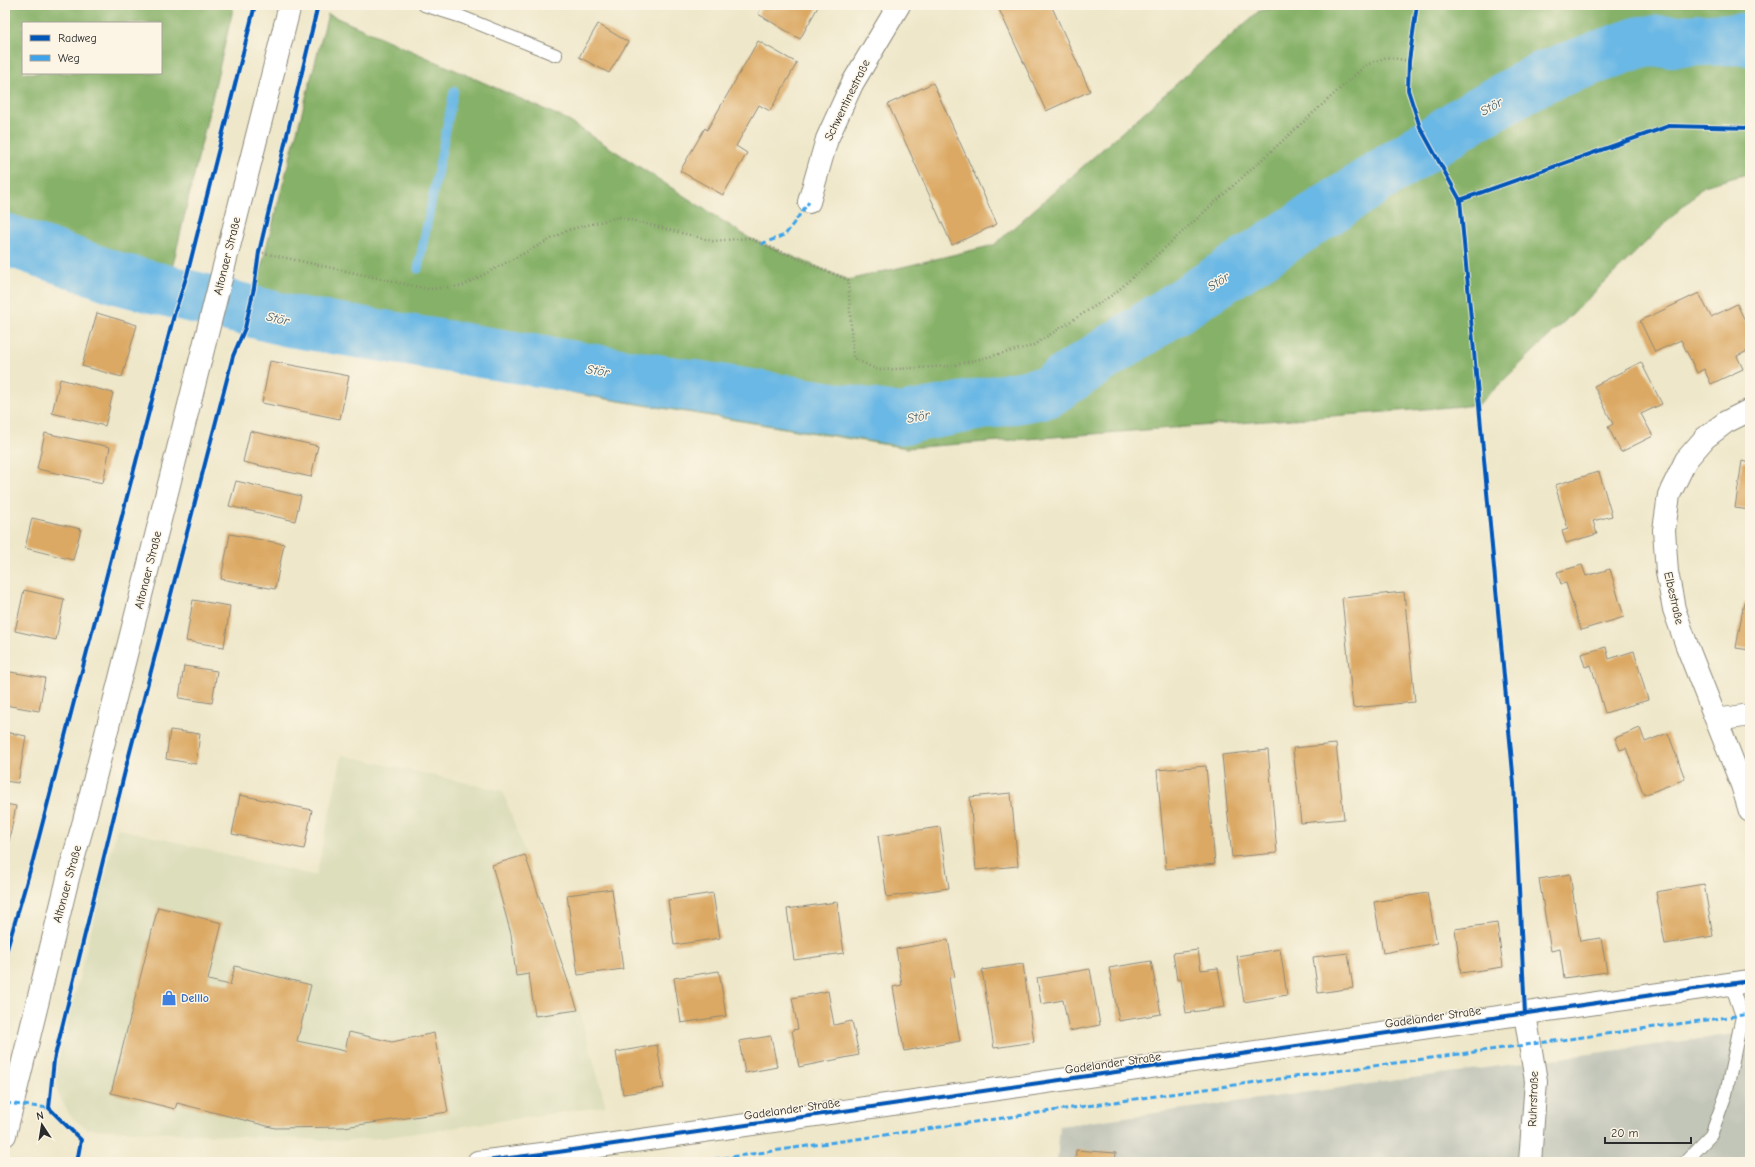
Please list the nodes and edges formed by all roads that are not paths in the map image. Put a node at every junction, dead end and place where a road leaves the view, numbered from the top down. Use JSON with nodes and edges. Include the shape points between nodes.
{"nodes":[{"id":1,"x":290,"y":5,"type":"edge"},
{"id":2,"x":424,"y":5,"type":"edge"},
{"id":3,"x":898,"y":5,"type":"edge"},
{"id":4,"x":556,"y":55,"type":"dead end"},
{"id":5,"x":809,"y":202,"type":"dead end"},
{"id":6,"x":1750,"y":410,"type":"edge"},
{"id":7,"x":1750,"y":715,"type":"edge"},
{"id":8,"x":1717,"y":720,"type":"junction"},
{"id":9,"x":1750,"y":811,"type":"edge"},
{"id":10,"x":1741,"y":983,"type":"edge"},
{"id":11,"x":1525,"y":1014,"type":"junction"},
{"id":12,"x":5,"y":1135,"type":"edge"},
{"id":13,"x":526,"y":1159,"type":"edge"},
{"id":14,"x":478,"y":1162,"type":"edge"},
{"id":15,"x":1530,"y":1162,"type":"edge"},
{"id":16,"x":1685,"y":1162,"type":"edge"}],
"edges":[{"from":1,"to":12,"type":"street","name":"Altonaer Straße"},
{"from":2,"to":4,"type":"lane","via":[[462,17]]},
{"from":3,"to":5,"type":"street","name":"Schwentinestraße","via":[[852,84],[827,139]]},
{"from":6,"to":8,"type":"street","name":"Elbestraße","via":[[1726,422],[1705,438],[1686,460],[1669,495],[1664,530],[1667,572],[1674,608]]},
{"from":7,"to":8,"type":"street"},
{"from":8,"to":9,"type":"street","name":"Elbestraße"},
{"from":10,"to":11,"type":"street","name":"Gadelander Straße"},
{"from":10,"to":16,"type":"lane","via":[[1742,1016],[1726,1094],[1711,1135]]},
{"from":11,"to":13,"type":"street","name":"Gadelander Straße"},
{"from":11,"to":15,"type":"street","name":"Ruhrstraße","via":[[1536,1081]]},
{"from":13,"to":14,"type":"street","name":"Gadelander Straße"}]}
